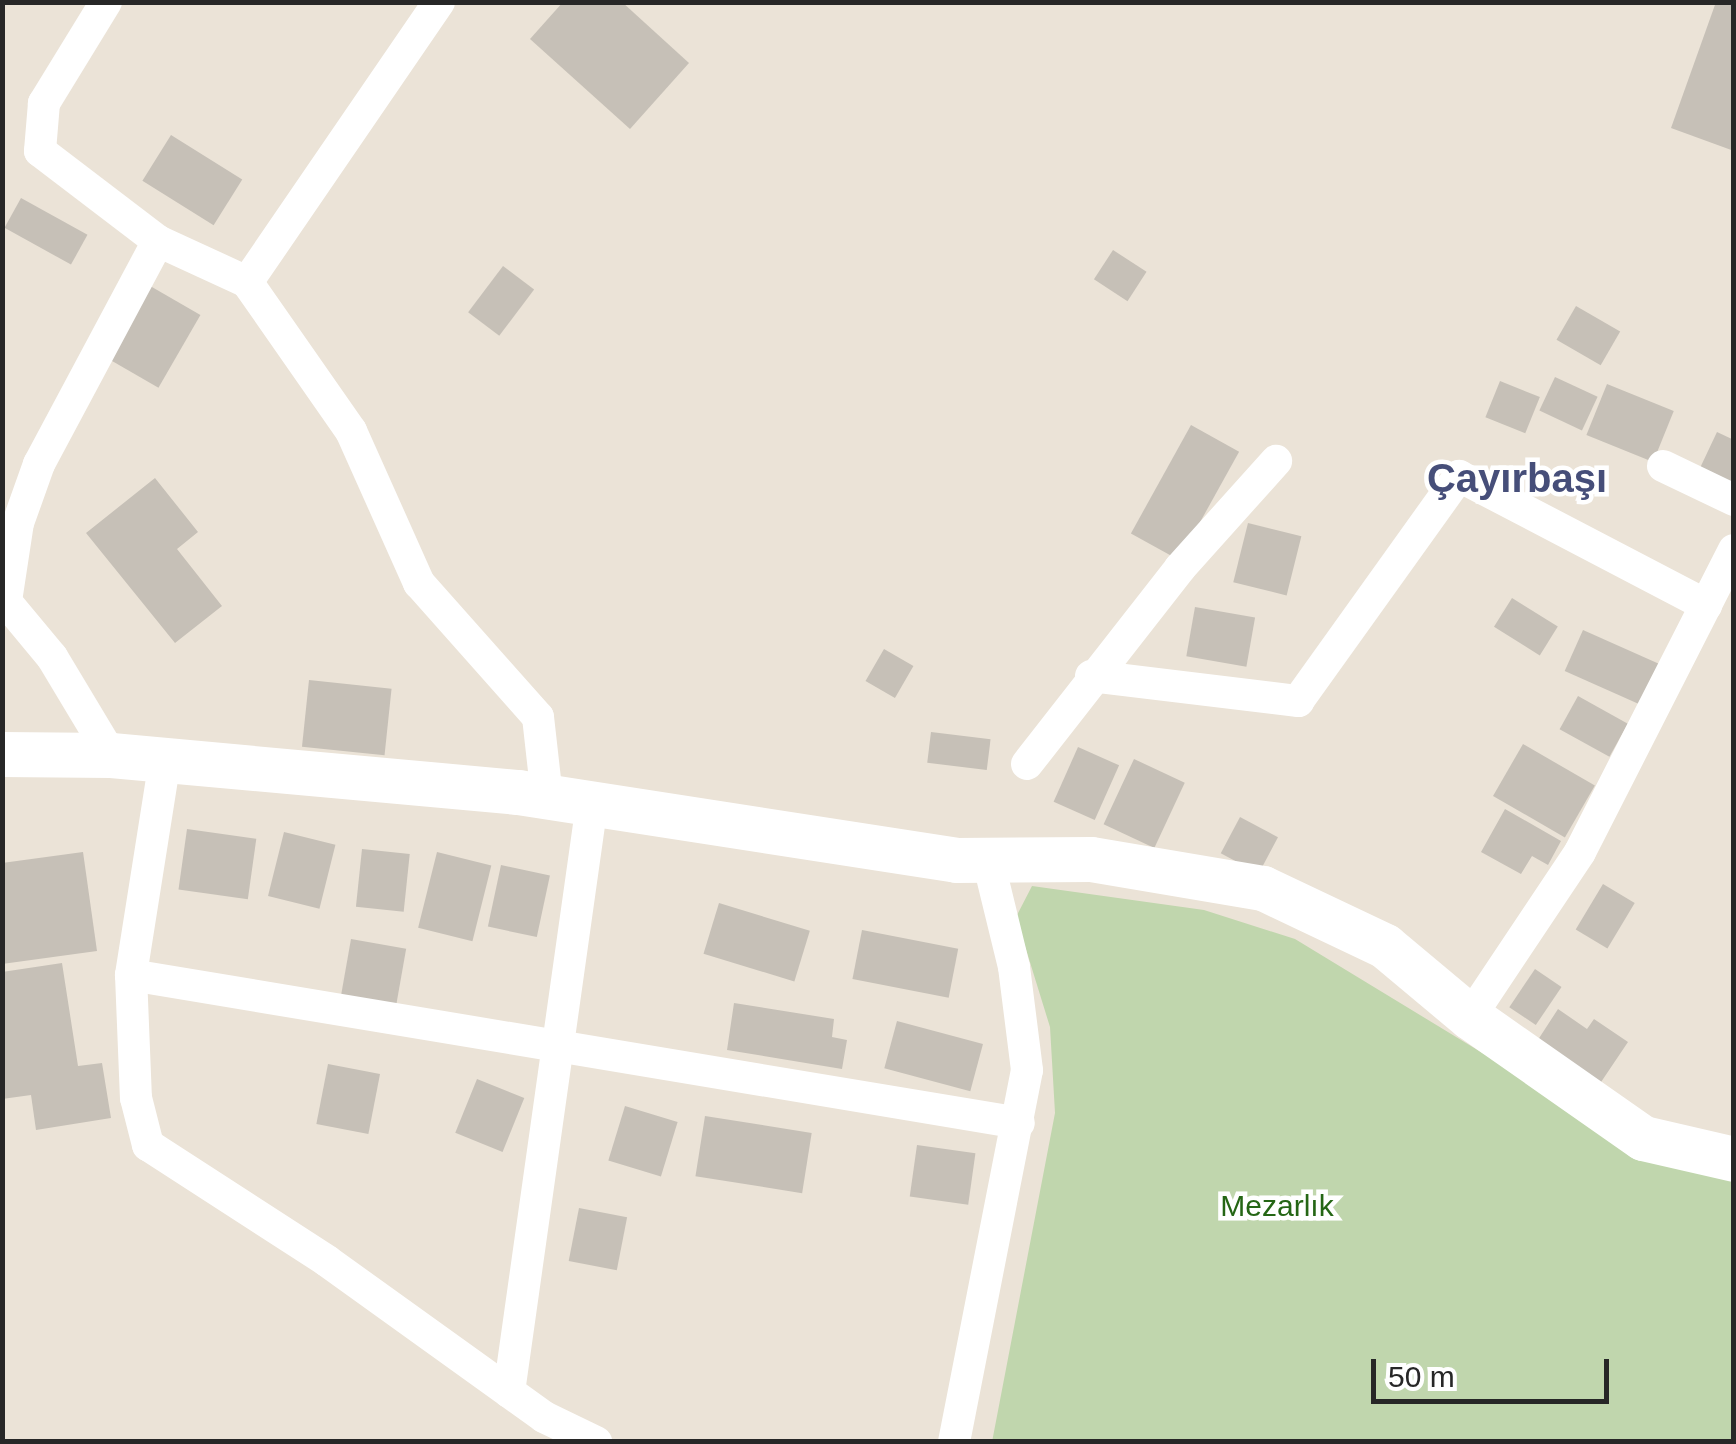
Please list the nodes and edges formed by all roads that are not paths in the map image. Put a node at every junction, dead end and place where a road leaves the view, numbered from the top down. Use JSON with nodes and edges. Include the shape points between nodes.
{"nodes":[{"id":1,"x":106,"y":2,"type":"edge"},
{"id":2,"x":439,"y":2,"type":"edge"},
{"id":3,"x":158,"y":241,"type":"junction"},
{"id":4,"x":247,"y":282,"type":"junction"},
{"id":5,"x":1276,"y":460,"type":"dead end"},
{"id":6,"x":1663,"y":466,"type":"dead end"},
{"id":7,"x":1734,"y":500,"type":"edge"},
{"id":8,"x":1734,"y":550,"type":"edge"},
{"id":9,"x":4,"y":599,"type":"edge"},
{"id":10,"x":1706,"y":605,"type":"junction"},
{"id":11,"x":1091,"y":676,"type":"junction"},
{"id":12,"x":2,"y":754,"type":"edge"},
{"id":13,"x":111,"y":754,"type":"junction"},
{"id":14,"x":165,"y":760,"type":"junction"},
{"id":15,"x":1028,"y":764,"type":"dead end"},
{"id":16,"x":547,"y":797,"type":"junction"},
{"id":17,"x":592,"y":804,"type":"junction"},
{"id":18,"x":988,"y":860,"type":"junction"},
{"id":19,"x":130,"y":975,"type":"junction"},
{"id":20,"x":1470,"y":1016,"type":"junction"},
{"id":21,"x":560,"y":1048,"type":"junction"},
{"id":22,"x":1018,"y":1123,"type":"junction"},
{"id":23,"x":1734,"y":1159,"type":"edge"},
{"id":24,"x":509,"y":1392,"type":"junction"},
{"id":25,"x":596,"y":1442,"type":"edge"},
{"id":26,"x":954,"y":1442,"type":"edge"}],
"edges":[{"from":1,"to":3,"type":"street","via":[[44,103],[40,151]]},
{"from":2,"to":4,"type":"street"},
{"from":3,"to":4,"type":"street"},
{"from":3,"to":9,"type":"street","via":[[39,464],[18,523]]},
{"from":4,"to":16,"type":"street","via":[[352,431],[419,584],[538,717]]},
{"from":5,"to":11,"type":"street"},
{"from":6,"to":7,"type":"street"},
{"from":8,"to":10,"type":"street"},
{"from":9,"to":13,"type":"street","via":[[52,656]]},
{"from":10,"to":11,"type":"street","via":[[1458,476],[1298,701]]},
{"from":10,"to":20,"type":"street","via":[[1580,852]]},
{"from":11,"to":15,"type":"street"},
{"from":12,"to":13,"type":"street"},
{"from":13,"to":14,"type":"street"},
{"from":14,"to":16,"type":"street"},
{"from":14,"to":19,"type":"street"},
{"from":16,"to":17,"type":"street"},
{"from":17,"to":18,"type":"street"},
{"from":17,"to":21,"type":"street"},
{"from":18,"to":20,"type":"street","via":[[1092,860],[1263,888],[1385,946]]},
{"from":18,"to":22,"type":"street","via":[[1014,966],[1027,1070]]},
{"from":19,"to":21,"type":"street"},
{"from":19,"to":24,"type":"street","via":[[136,1098],[148,1145],[327,1260]]},
{"from":20,"to":23,"type":"street","via":[[1642,1138]]},
{"from":21,"to":22,"type":"street"},
{"from":21,"to":24,"type":"street"},
{"from":22,"to":26,"type":"street"},
{"from":24,"to":25,"type":"street"}]}
